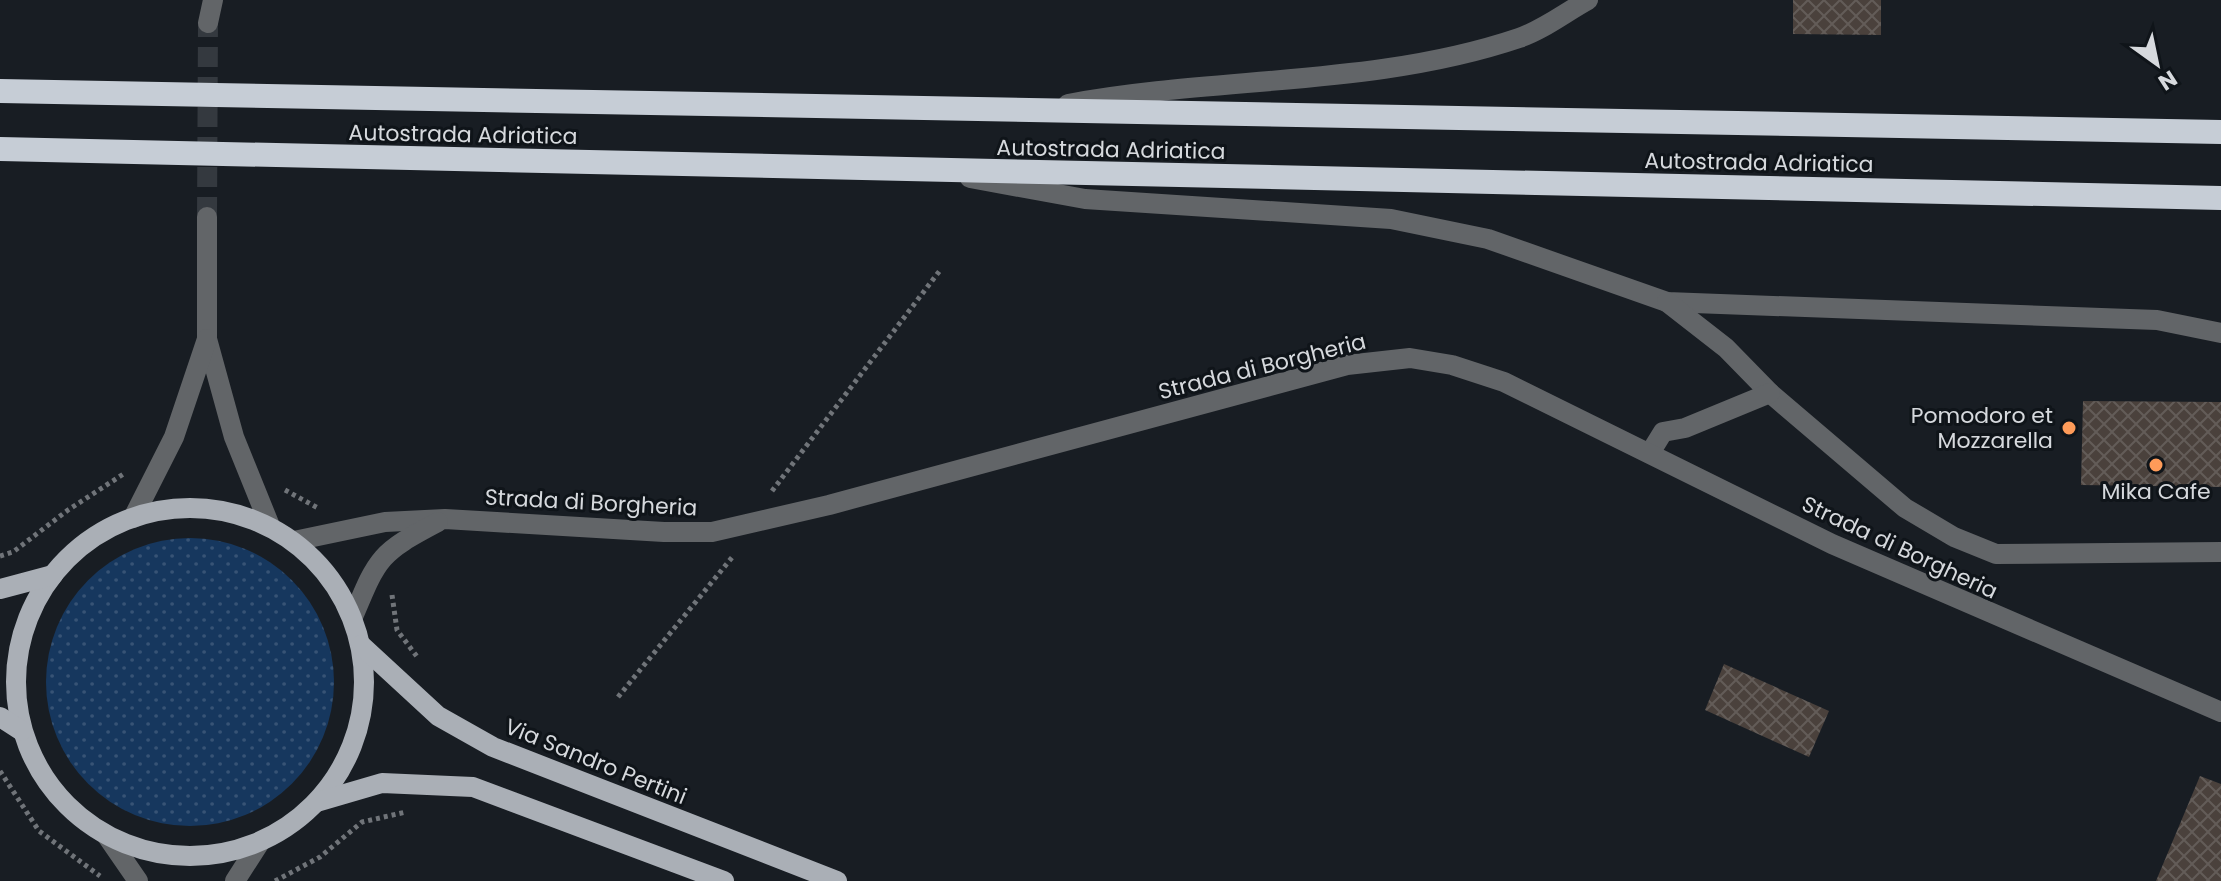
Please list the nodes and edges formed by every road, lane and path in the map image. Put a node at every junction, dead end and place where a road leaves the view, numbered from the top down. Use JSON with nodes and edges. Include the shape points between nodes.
{"nodes":[{"id":1,"x":213,"y":0,"type":"edge"},
{"id":2,"x":1588,"y":0,"type":"edge"},
{"id":3,"x":208,"y":23,"type":"tunnel mouth"},
{"id":4,"x":0,"y":91,"type":"edge"},
{"id":5,"x":1044,"y":108,"type":"junction"},
{"id":6,"x":2221,"y":132,"type":"edge"},
{"id":7,"x":0,"y":149,"type":"edge"},
{"id":8,"x":928,"y":171,"type":"junction"},
{"id":9,"x":2221,"y":198,"type":"edge"},
{"id":10,"x":207,"y":217,"type":"tunnel mouth"},
{"id":11,"x":941,"y":269,"type":"dead end"},
{"id":12,"x":1667,"y":302,"type":"junction"},
{"id":13,"x":2221,"y":333,"type":"edge"},
{"id":14,"x":207,"y":339,"type":"junction"},
{"id":15,"x":1770,"y":393,"type":"junction"},
{"id":16,"x":1650,"y":453,"type":"junction"},
{"id":17,"x":131,"y":462,"type":"dead end"},
{"id":18,"x":278,"y":479,"type":"dead end"},
{"id":19,"x":331,"y":515,"type":"dead end"},
{"id":20,"x":133,"y":518,"type":"junction"},
{"id":21,"x":445,"y":519,"type":"junction"},
{"id":22,"x":753,"y":523,"type":"junction"},
{"id":23,"x":270,"y":526,"type":"junction"},
{"id":24,"x":294,"y":541,"type":"junction"},
{"id":25,"x":2221,"y":552,"type":"edge"},
{"id":26,"x":0,"y":556,"type":"edge"},
{"id":27,"x":53,"y":575,"type":"junction"},
{"id":28,"x":395,"y":586,"type":"dead end"},
{"id":29,"x":0,"y":589,"type":"edge"},
{"id":30,"x":353,"y":617,"type":"junction"},
{"id":31,"x":361,"y":645,"type":"junction"},
{"id":32,"x":420,"y":661,"type":"dead end"},
{"id":33,"x":618,"y":697,"type":"dead end"},
{"id":34,"x":2221,"y":712,"type":"edge"},
{"id":35,"x":0,"y":717,"type":"edge"},
{"id":36,"x":22,"y":731,"type":"junction"},
{"id":37,"x":0,"y":771,"type":"edge"},
{"id":38,"x":317,"y":802,"type":"junction"},
{"id":39,"x":415,"y":810,"type":"dead end"},
{"id":40,"x":107,"y":836,"type":"junction"},
{"id":41,"x":260,"y":842,"type":"junction"},
{"id":42,"x":107,"y":881,"type":"edge"},
{"id":43,"x":138,"y":881,"type":"edge"},
{"id":44,"x":235,"y":881,"type":"edge"},
{"id":45,"x":275,"y":881,"type":"edge"},
{"id":46,"x":724,"y":881,"type":"edge"},
{"id":47,"x":837,"y":881,"type":"edge"}],
"edges":[{"from":1,"to":3,"type":"street"},
{"from":2,"to":5,"type":"street","via":[[1521,38],[1393,69],[1142,90]]},
{"from":4,"to":5,"type":"highway","name":"Autostrada Adriatica"},
{"from":5,"to":6,"type":"highway","name":"Autostrada Adriatica"},
{"from":7,"to":8,"type":"highway","name":"Autostrada Adriatica"},
{"from":8,"to":9,"type":"highway","name":"Autostrada Adriatica"},
{"from":8,"to":12,"type":"street","via":[[1085,199],[1391,219],[1488,239]]},
{"from":10,"to":14,"type":"street"},
{"from":11,"to":22,"type":"path","via":[[777,483]]},
{"from":12,"to":13,"type":"street","via":[[2157,320]]},
{"from":12,"to":15,"type":"street","via":[[1726,348]]},
{"from":14,"to":20,"type":"street","via":[[174,437]]},
{"from":14,"to":23,"type":"street","via":[[234,437]]},
{"from":15,"to":16,"type":"street","via":[[1663,432]]},
{"from":15,"to":25,"type":"street","via":[[1905,508],[1996,554]]},
{"from":16,"to":22,"type":"street","name":"Strada di Borgheria","via":[[1504,382],[1410,358],[1347,365]]},
{"from":16,"to":34,"type":"street","name":"Strada di Borgheria","via":[[1846,550]]},
{"from":17,"to":26,"type":"path","via":[[126,473]]},
{"from":18,"to":19,"type":"path","via":[[285,490]]},
{"from":20,"to":23,"type":"main road","via":[[179,508],[226,511]]},
{"from":20,"to":27,"type":"main road","via":[[89,540]]},
{"from":21,"to":22,"type":"street","name":"Strada di Borgheria","via":[[664,532],[712,532]]},
{"from":21,"to":24,"type":"street","name":"Strada di Borgheria","via":[[385,522]]},
{"from":21,"to":30,"type":"street","via":[[398,543],[375,565]]},
{"from":22,"to":33,"type":"path","via":[[725,570]]},
{"from":23,"to":24,"type":"main road"},
{"from":24,"to":30,"type":"main road","via":[[329,575]]},
{"from":27,"to":29,"type":"main road"},
{"from":27,"to":36,"type":"main road","via":[[26,623],[15,677]]},
{"from":28,"to":32,"type":"path","via":[[391,597],[397,630]]},
{"from":30,"to":31,"type":"main road"},
{"from":31,"to":38,"type":"main road","via":[[364,701],[349,756]]},
{"from":31,"to":47,"type":"main road","name":"Via Sandro Pertini","via":[[438,716],[493,747]]},
{"from":35,"to":36,"type":"main road"},
{"from":36,"to":40,"type":"main road","via":[[41,774],[70,809]]},
{"from":37,"to":42,"type":"path","via":[[39,831]]},
{"from":38,"to":41,"type":"main road"},
{"from":38,"to":46,"type":"main road","via":[[382,783],[473,787]]},
{"from":39,"to":45,"type":"path","via":[[362,822],[320,857]]},
{"from":40,"to":41,"type":"main road","via":[[156,854],[209,856]]},
{"from":40,"to":43,"type":"street"},
{"from":41,"to":44,"type":"street"}]}
